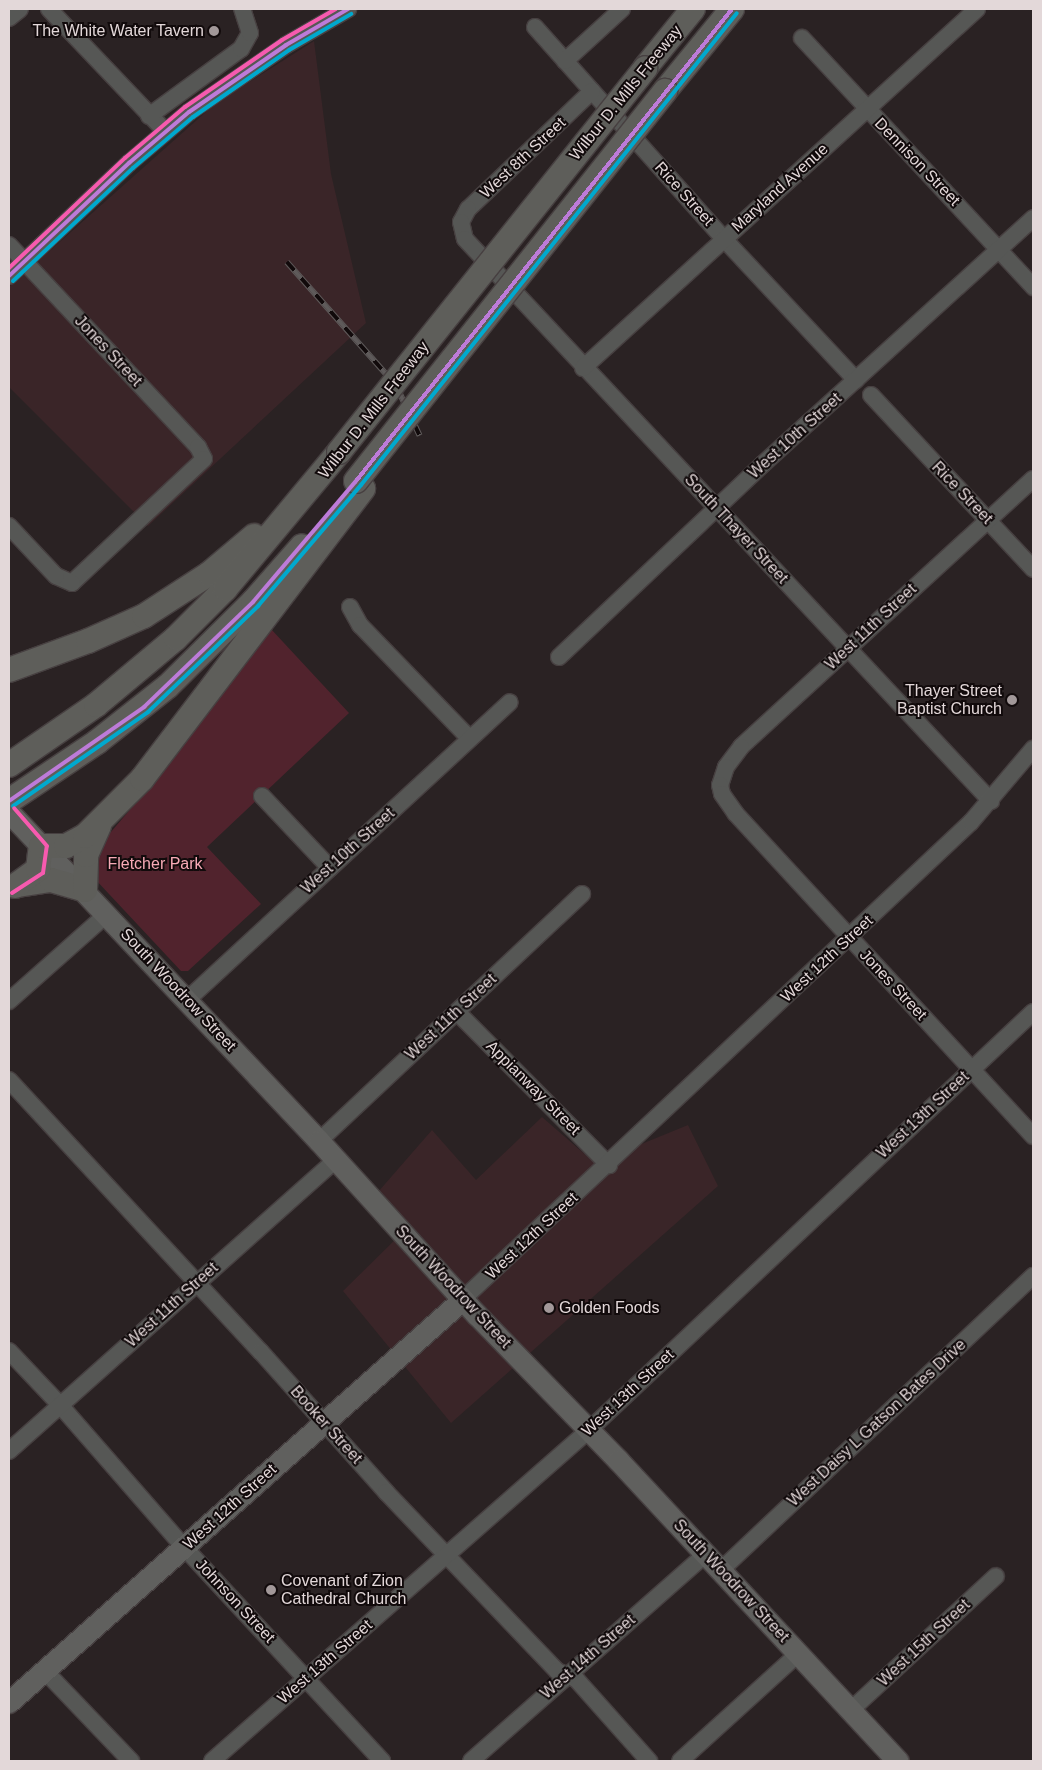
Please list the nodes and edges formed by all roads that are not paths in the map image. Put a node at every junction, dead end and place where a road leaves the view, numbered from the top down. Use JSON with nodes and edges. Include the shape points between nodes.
{"nodes":[{"id":1,"x":20,"y":9,"type":"edge"},
{"id":2,"x":49,"y":9,"type":"edge"},
{"id":3,"x":242,"y":9,"type":"edge"},
{"id":4,"x":348,"y":9,"type":"edge"},
{"id":5,"x":622,"y":9,"type":"edge"},
{"id":6,"x":693,"y":9,"type":"edge"},
{"id":7,"x":732,"y":9,"type":"edge"},
{"id":8,"x":977,"y":9,"type":"edge"},
{"id":9,"x":9,"y":18,"type":"edge"},
{"id":10,"x":535,"y":28,"type":"dead end"},
{"id":11,"x":802,"y":38,"type":"dead end"},
{"id":12,"x":565,"y":61,"type":"junction"},
{"id":13,"x":592,"y":91,"type":"junction"},
{"id":14,"x":867,"y":109,"type":"junction"},
{"id":15,"x":149,"y":116,"type":"junction"},
{"id":16,"x":165,"y":131,"type":"junction"},
{"id":17,"x":1033,"y":218,"type":"edge"},
{"id":18,"x":462,"y":228,"type":"joint"},
{"id":19,"x":724,"y":239,"type":"junction"},
{"id":20,"x":9,"y":245,"type":"edge"},
{"id":21,"x":998,"y":250,"type":"junction"},
{"id":22,"x":24,"y":261,"type":"junction"},
{"id":23,"x":9,"y":276,"type":"edge"},
{"id":24,"x":1033,"y":287,"type":"edge"},
{"id":25,"x":582,"y":368,"type":"junction"},
{"id":26,"x":856,"y":380,"type":"junction"},
{"id":27,"x":870,"y":395,"type":"dead end"},
{"id":28,"x":1033,"y":479,"type":"edge"},
{"id":29,"x":359,"y":485,"type":"junction"},
{"id":30,"x":312,"y":486,"type":"junction"},
{"id":31,"x":717,"y":509,"type":"junction"},
{"id":32,"x":988,"y":519,"type":"junction"},
{"id":33,"x":9,"y":526,"type":"edge"},
{"id":34,"x":1033,"y":569,"type":"edge"},
{"id":35,"x":350,"y":607,"type":"dead end"},
{"id":36,"x":849,"y":649,"type":"junction"},
{"id":37,"x":559,"y":657,"type":"dead end"},
{"id":38,"x":9,"y":670,"type":"edge"},
{"id":39,"x":510,"y":702,"type":"dead end"},
{"id":40,"x":470,"y":739,"type":"junction"},
{"id":41,"x":1033,"y":749,"type":"edge"},
{"id":42,"x":9,"y":765,"type":"edge"},
{"id":43,"x":720,"y":785,"type":"joint"},
{"id":44,"x":262,"y":796,"type":"dead end"},
{"id":45,"x":991,"y":800,"type":"junction"},
{"id":46,"x":9,"y":801,"type":"edge"},
{"id":47,"x":9,"y":812,"type":"edge"},
{"id":48,"x":102,"y":823,"type":"junction"},
{"id":49,"x":37,"y":842,"type":"junction"},
{"id":50,"x":330,"y":868,"type":"junction"},
{"id":51,"x":12,"y":887,"type":"edge"},
{"id":52,"x":85,"y":890,"type":"junction"},
{"id":53,"x":582,"y":894,"type":"dead end"},
{"id":54,"x":107,"y":914,"type":"junction"},
{"id":55,"x":849,"y":938,"type":"junction"},
{"id":56,"x":187,"y":1000,"type":"junction"},
{"id":57,"x":9,"y":1001,"type":"edge"},
{"id":58,"x":457,"y":1012,"type":"junction"},
{"id":59,"x":1033,"y":1012,"type":"edge"},
{"id":60,"x":972,"y":1069,"type":"junction"},
{"id":61,"x":9,"y":1080,"type":"edge"},
{"id":62,"x":1033,"y":1136,"type":"edge"},
{"id":63,"x":319,"y":1141,"type":"junction"},
{"id":64,"x":336,"y":1160,"type":"junction"},
{"id":65,"x":609,"y":1165,"type":"junction"},
{"id":66,"x":1033,"y":1276,"type":"edge"},
{"id":67,"x":197,"y":1283,"type":"junction"},
{"id":68,"x":463,"y":1299,"type":"junction"},
{"id":69,"x":9,"y":1351,"type":"edge"},
{"id":70,"x":60,"y":1405,"type":"junction"},
{"id":71,"x":323,"y":1424,"type":"junction"},
{"id":72,"x":589,"y":1430,"type":"junction"},
{"id":73,"x":9,"y":1451,"type":"edge"},
{"id":74,"x":184,"y":1548,"type":"junction"},
{"id":75,"x":448,"y":1554,"type":"junction"},
{"id":76,"x":706,"y":1554,"type":"junction"},
{"id":77,"x":720,"y":1570,"type":"junction"},
{"id":78,"x":996,"y":1576,"type":"dead end"},
{"id":79,"x":798,"y":1654,"type":"junction"},
{"id":80,"x":44,"y":1670,"type":"junction"},
{"id":81,"x":567,"y":1676,"type":"junction"},
{"id":82,"x":306,"y":1679,"type":"junction"},
{"id":83,"x":9,"y":1702,"type":"edge"},
{"id":84,"x":851,"y":1710,"type":"junction"},
{"id":85,"x":131,"y":1761,"type":"edge"},
{"id":86,"x":212,"y":1761,"type":"edge"},
{"id":87,"x":382,"y":1761,"type":"edge"},
{"id":88,"x":471,"y":1761,"type":"edge"},
{"id":89,"x":649,"y":1761,"type":"edge"},
{"id":90,"x":680,"y":1761,"type":"edge"},
{"id":91,"x":898,"y":1761,"type":"edge"}],
"edges":[{"from":1,"to":9,"type":"street"},
{"from":2,"to":15,"type":"street"},
{"from":3,"to":15,"type":"street","via":[[250,33],[241,48]]},
{"from":4,"to":16,"type":"street","via":[[229,83]]},
{"from":5,"to":12,"type":"street"},
{"from":6,"to":30,"type":"highway","name":"Wilbur D. Mills Freeway","bridge":true},
{"from":7,"to":29,"type":"highway","name":"Wilbur D. Mills Freeway","bridge":true,"via":[[414,407]]},
{"from":8,"to":14,"type":"street","name":"Maryland Avenue"},
{"from":10,"to":12,"type":"street","name":"Rice Street"},
{"from":11,"to":14,"type":"street","name":"Dennison Street"},
{"from":12,"to":13,"type":"street","name":"Rice Street"},
{"from":13,"to":18,"type":"street","name":"West 8th Street","via":[[468,209],[462,217]]},
{"from":13,"to":19,"type":"street","name":"Rice Street"},
{"from":14,"to":19,"type":"street","name":"Maryland Avenue"},
{"from":14,"to":21,"type":"street","name":"Dennison Street"},
{"from":15,"to":16,"type":"street"},
{"from":16,"to":22,"type":"street"},
{"from":17,"to":21,"type":"street","name":"West 10th Street"},
{"from":18,"to":25,"type":"street","name":"South Thayer Street","via":[[471,247]]},
{"from":19,"to":25,"type":"street","name":"Maryland Avenue"},
{"from":19,"to":26,"type":"street","name":"Rice Street"},
{"from":20,"to":22,"type":"street","name":"Jones Street"},
{"from":21,"to":24,"type":"street","name":"Dennison Street"},
{"from":21,"to":26,"type":"street","name":"West 10th Street"},
{"from":22,"to":23,"type":"street"},
{"from":22,"to":33,"type":"street","name":"Jones Street","via":[[198,447],[204,459],[72,583],[56,576]]},
{"from":25,"to":31,"type":"street","name":"South Thayer Street"},
{"from":26,"to":31,"type":"street","name":"West 10th Street"},
{"from":27,"to":32,"type":"street","name":"Rice Street"},
{"from":28,"to":32,"type":"street","name":"West 11th Street"},
{"from":29,"to":46,"type":"highway","name":"Wilbur D. Mills Freeway","via":[[253,602],[168,686],[97,742]]},
{"from":29,"to":48,"type":"highway","via":[[167,749]]},
{"from":30,"to":38,"type":"highway","via":[[227,560],[180,594],[113,631]]},
{"from":30,"to":42,"type":"highway","name":"Wilbur D. Mills Freeway","via":[[225,589],[176,638],[96,705]]},
{"from":31,"to":36,"type":"street","name":"South Thayer Street"},
{"from":31,"to":37,"type":"street","name":"West 10th Street"},
{"from":32,"to":34,"type":"street","name":"Rice Street"},
{"from":32,"to":36,"type":"street","name":"West 11th Street"},
{"from":35,"to":40,"type":"street","via":[[360,625]]},
{"from":36,"to":43,"type":"street","name":"West 11th Street","via":[[740,748],[726,767]]},
{"from":36,"to":45,"type":"street","name":"South Thayer Street"},
{"from":39,"to":40,"type":"street","name":"West 10th Street"},
{"from":40,"to":50,"type":"street","name":"West 10th Street"},
{"from":41,"to":45,"type":"street","name":"West 12th Street"},
{"from":43,"to":55,"type":"street","name":"Jones Street","via":[[722,794],[736,814]]},
{"from":44,"to":50,"type":"street"},
{"from":45,"to":55,"type":"street","name":"West 12th Street"},
{"from":47,"to":49,"type":"main road","name":"South Woodrow Street"},
{"from":48,"to":49,"type":"highway","via":[[70,845]]},
{"from":48,"to":52,"type":"highway","via":[[86,855]]},
{"from":49,"to":51,"type":"highway","via":[[38,869]]},
{"from":49,"to":52,"type":"main road","name":"South Woodrow Street"},
{"from":50,"to":56,"type":"street","name":"West 10th Street"},
{"from":51,"to":52,"type":"highway","via":[[51,880]]},
{"from":52,"to":54,"type":"main road","name":"South Woodrow Street"},
{"from":53,"to":58,"type":"street","name":"West 11th Street"},
{"from":54,"to":56,"type":"main road","name":"South Woodrow Street"},
{"from":54,"to":57,"type":"street"},
{"from":55,"to":60,"type":"street","name":"Jones Street"},
{"from":55,"to":65,"type":"street","name":"West 12th Street"},
{"from":56,"to":63,"type":"main road","name":"South Woodrow Street"},
{"from":58,"to":63,"type":"street","name":"West 11th Street"},
{"from":58,"to":65,"type":"street","name":"Appianway Street"},
{"from":59,"to":60,"type":"street","name":"West 13th Street"},
{"from":60,"to":62,"type":"street","name":"Jones Street"},
{"from":60,"to":72,"type":"street","name":"West 13th Street"},
{"from":61,"to":67,"type":"street","name":"Booker Street"},
{"from":63,"to":64,"type":"main road","name":"South Woodrow Street"},
{"from":64,"to":67,"type":"street","name":"West 11th Street"},
{"from":64,"to":68,"type":"main road","name":"South Woodrow Street"},
{"from":65,"to":68,"type":"street","name":"West 12th Street"},
{"from":66,"to":77,"type":"street","name":"West Daisy L Gatson Bates Drive"},
{"from":67,"to":70,"type":"street","name":"West 11th Street"},
{"from":67,"to":71,"type":"street","name":"Booker Street"},
{"from":68,"to":71,"type":"main road","name":"West 12th Street"},
{"from":68,"to":72,"type":"main road","name":"South Woodrow Street"},
{"from":69,"to":70,"type":"street","name":"Johnson Street"},
{"from":70,"to":73,"type":"street","name":"West 11th Street"},
{"from":70,"to":74,"type":"street","name":"Johnson Street"},
{"from":71,"to":74,"type":"main road","name":"West 12th Street"},
{"from":71,"to":75,"type":"street","name":"Booker Street"},
{"from":72,"to":75,"type":"street","name":"West 13th Street"},
{"from":72,"to":76,"type":"main road","name":"South Woodrow Street"},
{"from":74,"to":80,"type":"main road","name":"West 12th Street"},
{"from":74,"to":82,"type":"street","name":"Johnson Street"},
{"from":75,"to":81,"type":"street","name":"Booker Street","via":[[557,1671]]},
{"from":75,"to":82,"type":"street","name":"West 13th Street"},
{"from":76,"to":77,"type":"main road","name":"South Woodrow Street"},
{"from":76,"to":81,"type":"street","name":"West 14th Street"},
{"from":77,"to":79,"type":"main road","name":"South Woodrow Street"},
{"from":78,"to":84,"type":"street","name":"West 15th Street"},
{"from":79,"to":84,"type":"main road","name":"South Woodrow Street"},
{"from":79,"to":90,"type":"street"},
{"from":80,"to":83,"type":"main road","name":"West 12th Street"},
{"from":80,"to":85,"type":"street"},
{"from":81,"to":88,"type":"street","name":"West 14th Street"},
{"from":81,"to":89,"type":"street","name":"Booker Street","via":[[576,1679]]},
{"from":82,"to":86,"type":"street","name":"West 13th Street"},
{"from":82,"to":87,"type":"street","name":"Johnson Street"},
{"from":84,"to":91,"type":"main road","name":"South Woodrow Street"}]}
